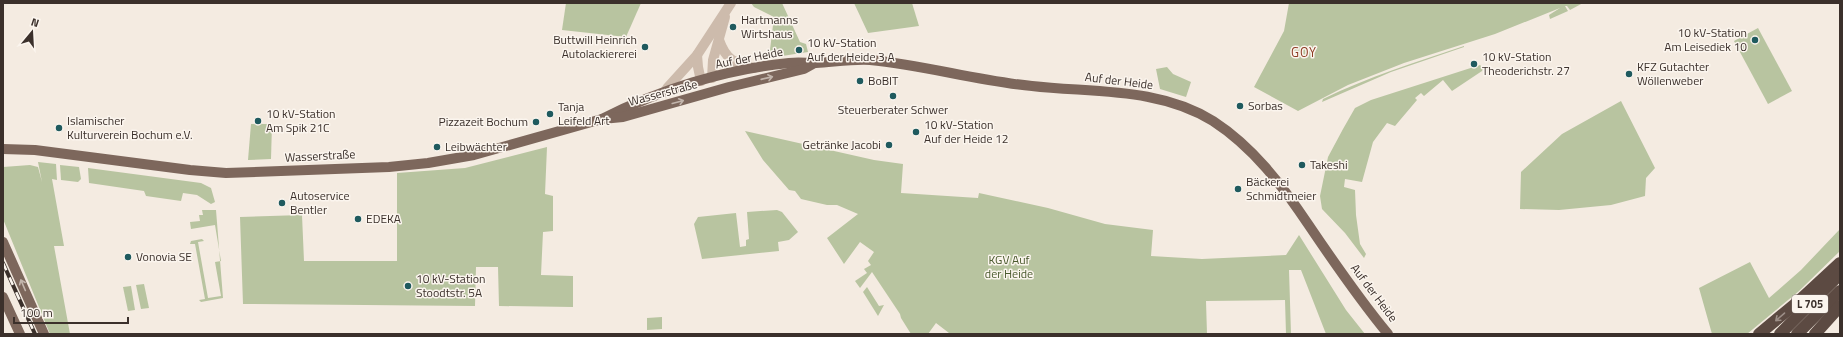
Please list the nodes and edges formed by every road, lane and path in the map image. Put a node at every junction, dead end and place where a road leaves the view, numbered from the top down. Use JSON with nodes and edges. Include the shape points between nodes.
{"nodes":[{"id":1,"x":729,"y":7,"type":"edge"},
{"id":2,"x":719,"y":40,"type":"junction"},
{"id":3,"x":697,"y":55,"type":"junction"},
{"id":4,"x":815,"y":63,"type":"junction"},
{"id":5,"x":754,"y":68,"type":"junction"},
{"id":6,"x":712,"y":78,"type":"junction"},
{"id":7,"x":701,"y":81,"type":"junction"},
{"id":8,"x":718,"y":91,"type":"junction"},
{"id":9,"x":664,"y":93,"type":"junction"},
{"id":10,"x":707,"y":95,"type":"junction"},
{"id":11,"x":602,"y":119,"type":"junction"},
{"id":12,"x":3,"y":143,"type":"edge"},
{"id":13,"x":3,"y":149,"type":"edge"},
{"id":14,"x":35,"y":150,"type":"junction"},
{"id":15,"x":3,"y":242,"type":"edge"},
{"id":16,"x":1840,"y":263,"type":"edge"},
{"id":17,"x":1840,"y":274,"type":"edge"},
{"id":18,"x":1840,"y":292,"type":"edge"},
{"id":19,"x":3,"y":297,"type":"edge"},
{"id":20,"x":1840,"y":306,"type":"edge"},
{"id":21,"x":20,"y":334,"type":"edge"},
{"id":22,"x":44,"y":334,"type":"edge"},
{"id":23,"x":1388,"y":334,"type":"edge"},
{"id":24,"x":1759,"y":334,"type":"edge"},
{"id":25,"x":1780,"y":334,"type":"edge"},
{"id":26,"x":1797,"y":334,"type":"edge"},
{"id":27,"x":1815,"y":334,"type":"edge"}],
"edges":[{"from":1,"to":2,"type":"street","name":"Wasserstraße"},
{"from":1,"to":3,"type":"street","name":"Wasserstraße"},
{"from":2,"to":5,"type":"street","via":[[728,58],[737,64]]},
{"from":2,"to":6,"type":"street","name":"Wasserstraße","via":[[713,60]]},
{"from":3,"to":7,"type":"street","name":"Wasserstraße"},
{"from":3,"to":9,"type":"street","name":"Wasserstraße"},
{"from":4,"to":5,"type":"main road","name":"Auf der Heide","via":[[790,63]]},
{"from":8,"to":4,"type":"main road","name":"Auf der Heide","one_way":true,"via":[[804,69]]},
{"from":4,"to":23,"type":"main road","name":"Auf der Heide","via":[[869,60],[1003,83],[1137,94],[1197,112],[1240,142],[1272,175]]},
{"from":5,"to":6,"type":"main road","name":"Auf der Heide"},
{"from":6,"to":7,"type":"main road","name":"Wasserstraße"},
{"from":6,"to":8,"type":"main road","name":"Wasserstraße"},
{"from":7,"to":9,"type":"main road","name":"Wasserstraße"},
{"from":7,"to":10,"type":"main road","name":"Wasserstraße"},
{"from":8,"to":10,"type":"main road","name":"Wasserstraße"},
{"from":9,"to":11,"type":"main road","name":"Wasserstraße"},
{"from":11,"to":10,"type":"main road","name":"Wasserstraße","one_way":true,"via":[[624,117]]},
{"from":11,"to":14,"type":"main road","name":"Wasserstraße","via":[[474,155],[389,167],[226,173]]},
{"from":12,"to":14,"type":"main road","name":"Wasserstraße"},
{"from":13,"to":14,"type":"main road","name":"Wasserstraße"},
{"from":22,"to":15,"type":"main road","one_way":true},
{"from":16,"to":24,"type":"highway","one_way":true},
{"from":17,"to":25,"type":"highway","number":"L 705"},
{"from":18,"to":26,"type":"highway","number":"L 705"},
{"from":19,"to":21,"type":"main road"},
{"from":20,"to":27,"type":"highway"}]}
